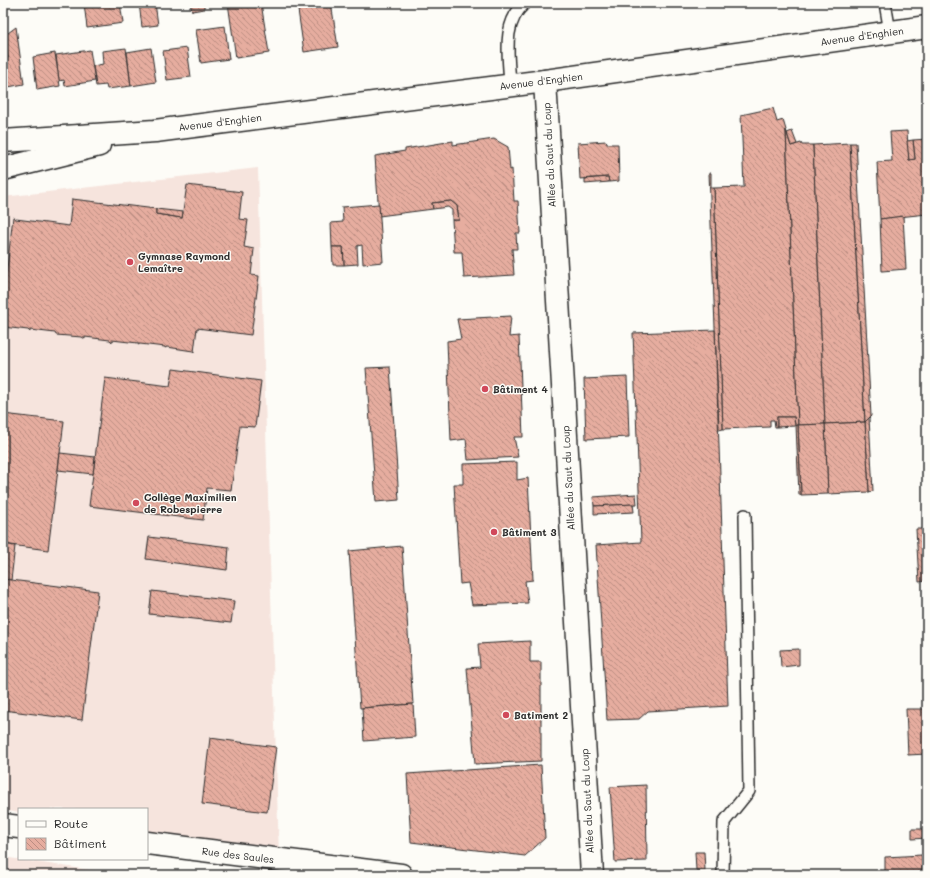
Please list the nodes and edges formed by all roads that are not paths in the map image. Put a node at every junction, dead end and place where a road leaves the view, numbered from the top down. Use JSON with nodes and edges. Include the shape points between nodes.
{"nodes":[{"id":1,"x":525,"y":3,"type":"edge"},
{"id":2,"x":885,"y":3,"type":"edge"},
{"id":3,"x":927,"y":27,"type":"edge"},
{"id":4,"x":890,"y":32,"type":"junction"},
{"id":5,"x":545,"y":81,"type":"junction"},
{"id":6,"x":510,"y":85,"type":"junction"},
{"id":7,"x":155,"y":131,"type":"junction"},
{"id":8,"x":3,"y":141,"type":"edge"},
{"id":9,"x":3,"y":169,"type":"edge"},
{"id":10,"x":745,"y":515,"type":"dead end"},
{"id":11,"x":3,"y":825,"type":"edge"},
{"id":12,"x":18,"y":827,"type":"edge"},
{"id":13,"x":148,"y":843,"type":"edge"},
{"id":14,"x":401,"y":875,"type":"edge"},
{"id":15,"x":592,"y":875,"type":"edge"},
{"id":16,"x":723,"y":875,"type":"edge"}],
"edges":[{"from":1,"to":6,"type":"lane","via":[[513,17],[508,30]]},
{"from":2,"to":4,"type":"lane"},
{"from":3,"to":4,"type":"main road","name":"Avenue d'Enghien"},
{"from":4,"to":5,"type":"main road","name":"Avenue d'Enghien"},
{"from":5,"to":6,"type":"main road","name":"Avenue d'Enghien"},
{"from":5,"to":15,"type":"main road","name":"Allée du Saut du Loup"},
{"from":6,"to":7,"type":"main road","name":"Avenue d'Enghien"},
{"from":7,"to":8,"type":"main road","name":"Avenue d'Enghien"},
{"from":7,"to":9,"type":"main road","name":"Avenue d'Enghien"},
{"from":10,"to":16,"type":"lane","via":[[748,791],[724,822]]},
{"from":11,"to":12,"type":"main road"},
{"from":13,"to":14,"type":"main road","name":"Rue des Saules"}]}
